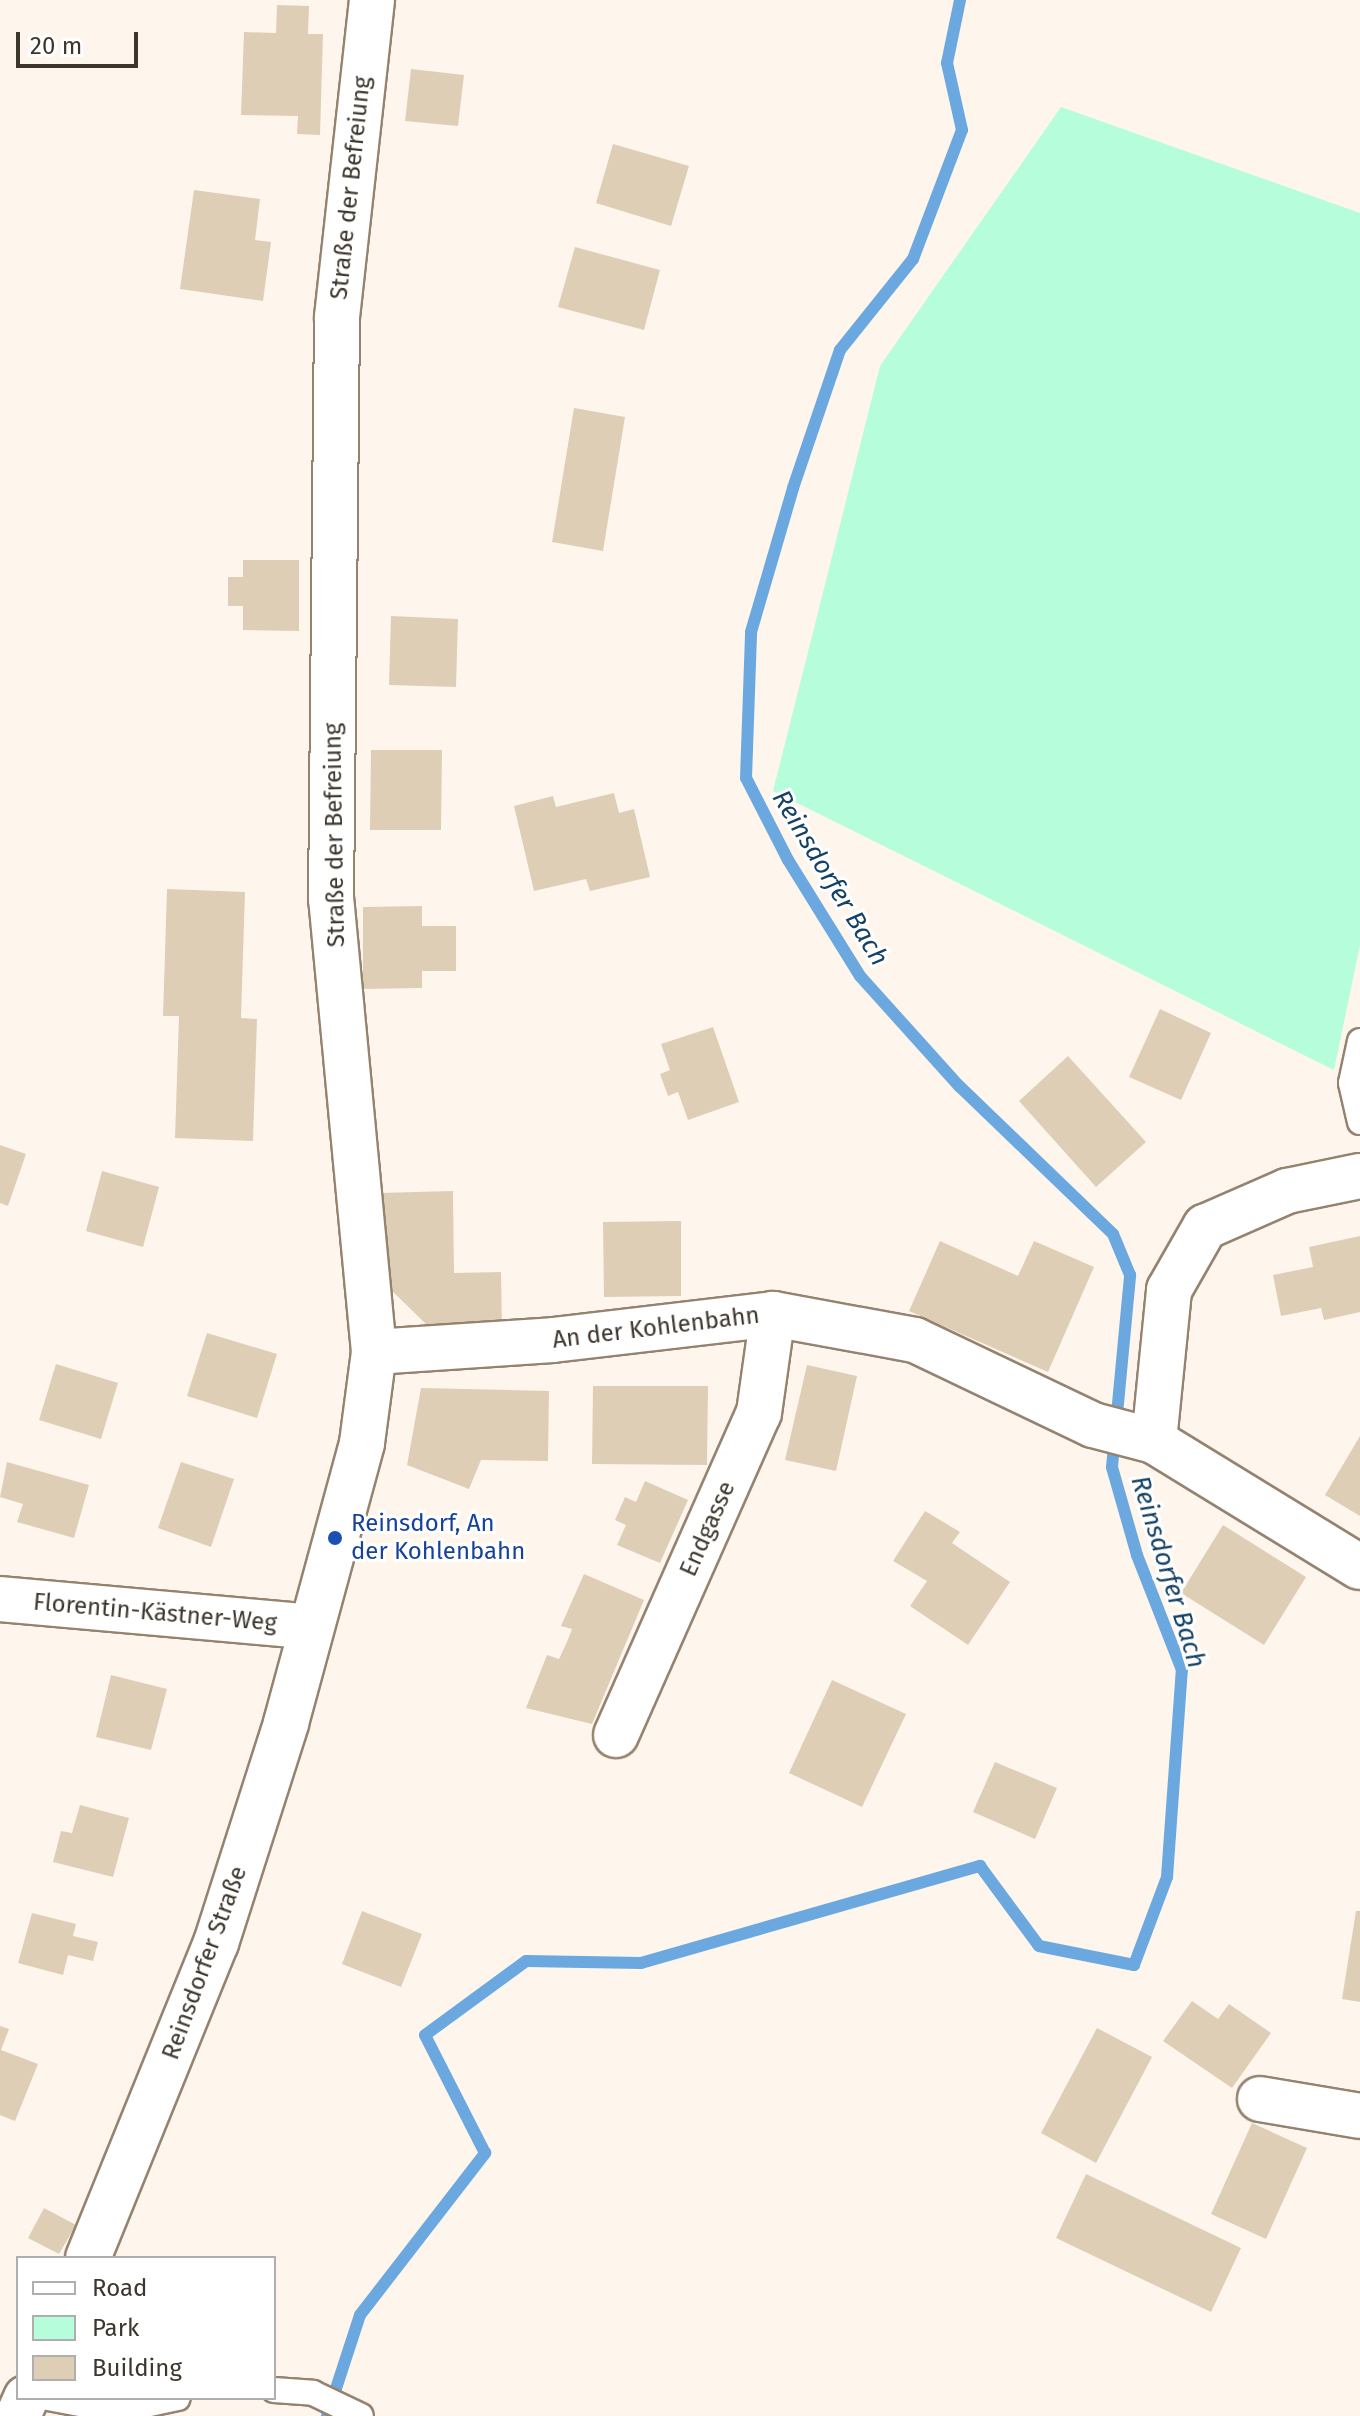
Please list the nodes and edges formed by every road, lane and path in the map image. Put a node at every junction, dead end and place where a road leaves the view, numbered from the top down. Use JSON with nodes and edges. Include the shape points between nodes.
{"nodes":[{"id":1,"x":372,"y":0,"type":"edge"},
{"id":2,"x":1360,"y":1041,"type":"edge"},
{"id":3,"x":1360,"y":1122,"type":"edge"},
{"id":4,"x":1360,"y":1176,"type":"edge"},
{"id":5,"x":773,"y":1314,"type":"junction"},
{"id":6,"x":374,"y":1352,"type":"junction"},
{"id":7,"x":1154,"y":1441,"type":"junction"},
{"id":8,"x":1360,"y":1567,"type":"edge"},
{"id":9,"x":0,"y":1599,"type":"edge"},
{"id":10,"x":307,"y":1644,"type":"junction"},
{"id":11,"x":616,"y":1735,"type":"dead end"},
{"id":12,"x":1260,"y":2099,"type":"dead end"},
{"id":13,"x":1360,"y":2116,"type":"edge"},
{"id":14,"x":89,"y":2256,"type":"edge"},
{"id":15,"x":276,"y":2390,"type":"edge"},
{"id":16,"x":59,"y":2400,"type":"edge"},
{"id":17,"x":169,"y":2400,"type":"edge"},
{"id":18,"x":359,"y":2415,"type":"edge"}],
"edges":[{"from":1,"to":6,"type":"street","name":"Straße der Befreiung","via":[[337,317],[331,900]]},
{"from":2,"to":3,"type":"lane","via":[[1351,1083]]},
{"from":4,"to":7,"type":"street","via":[[1287,1191],[1205,1227],[1169,1290]]},
{"from":5,"to":6,"type":"street","name":"An der Kohlenbahn","via":[[553,1340]]},
{"from":5,"to":7,"type":"street","name":"An der Kohlenbahn","via":[[915,1340],[1093,1425]]},
{"from":5,"to":11,"type":"street","name":"Endgasse","via":[[759,1413]]},
{"from":6,"to":10,"type":"street","name":"Straße der Befreiung","via":[[362,1443]]},
{"from":7,"to":8,"type":"street","name":"An der Kohlenbahn"},
{"from":9,"to":10,"type":"street","name":"Florentin-Kästner-Weg"},
{"from":10,"to":14,"type":"street","name":"Reinsdorfer Straße","via":[[216,1943]]},
{"from":12,"to":13,"type":"street"},
{"from":15,"to":18,"type":"lane","via":[[313,2393]]},
{"from":16,"to":17,"type":"lane","via":[[117,2411]]}]}
